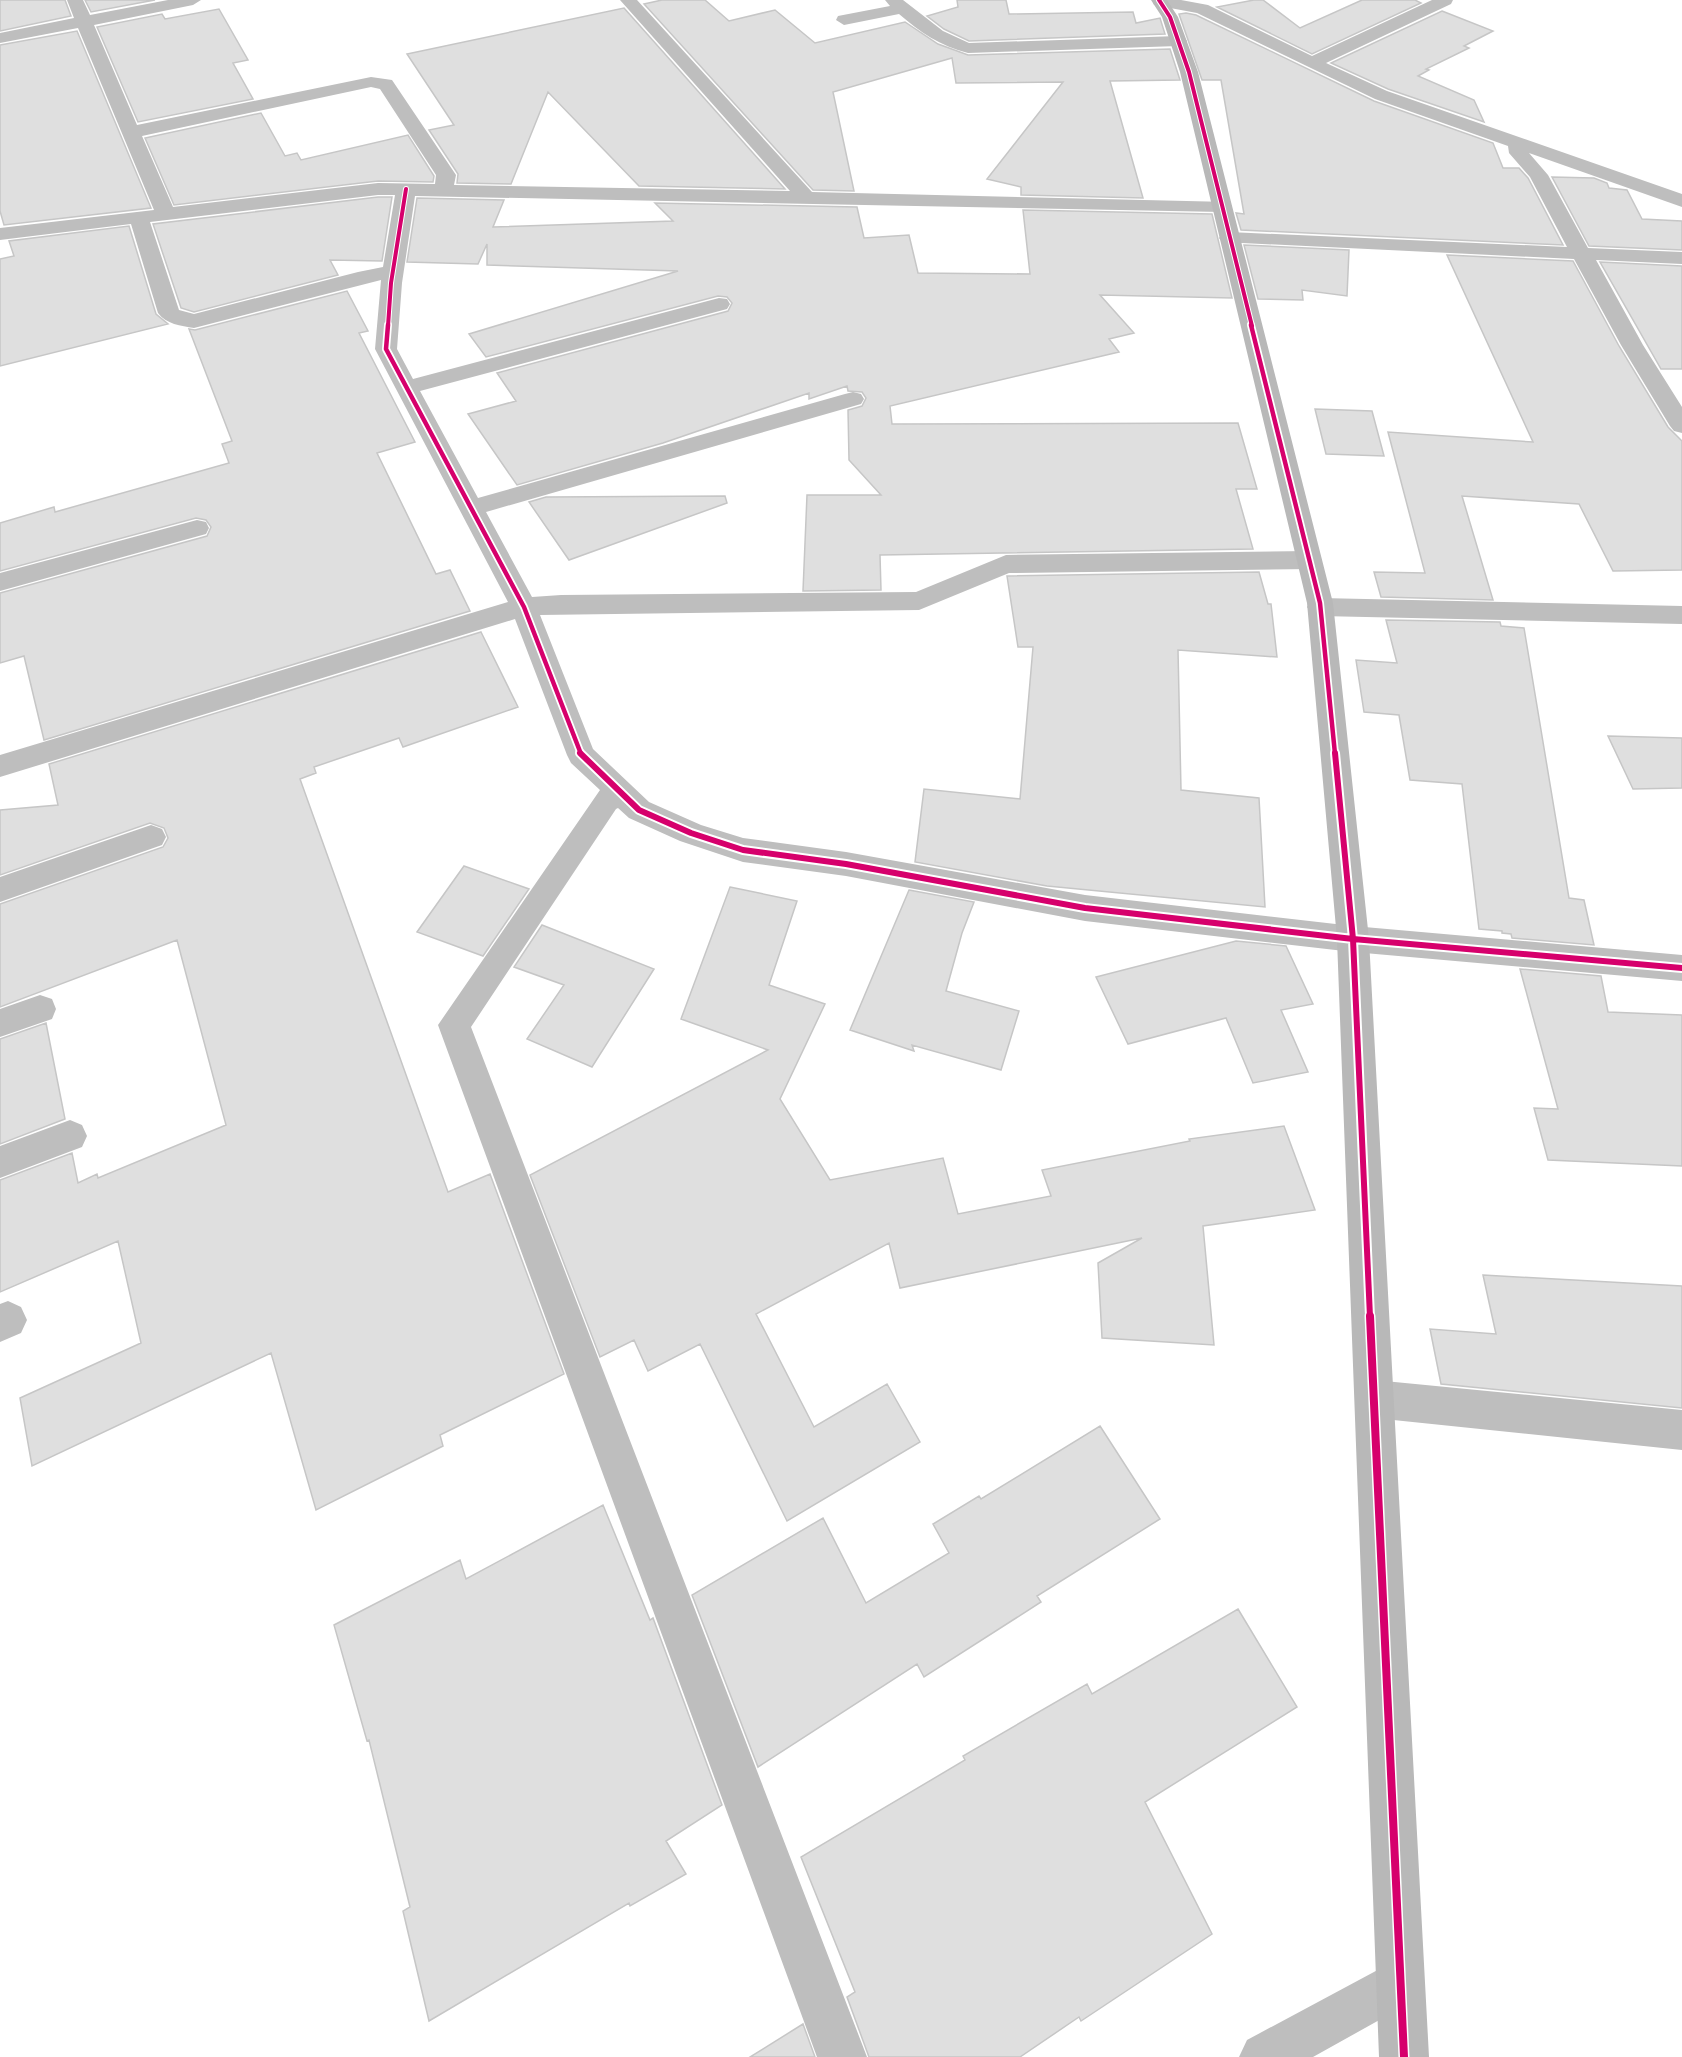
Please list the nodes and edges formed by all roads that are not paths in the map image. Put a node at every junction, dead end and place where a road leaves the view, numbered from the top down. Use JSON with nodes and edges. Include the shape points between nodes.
{"nodes":[{"id":1,"x":75,"y":0,"type":"edge"},
{"id":2,"x":193,"y":0,"type":"edge"},
{"id":3,"x":628,"y":0,"type":"edge"},
{"id":4,"x":1159,"y":0,"type":"edge"},
{"id":5,"x":1446,"y":0,"type":"edge"},
{"id":6,"x":898,"y":4,"type":"edge"},
{"id":7,"x":844,"y":20,"type":"dead end"},
{"id":8,"x":83,"y":21,"type":"junction"},
{"id":9,"x":0,"y":38,"type":"edge"},
{"id":10,"x":1178,"y":41,"type":"junction"},
{"id":11,"x":1312,"y":63,"type":"junction"},
{"id":12,"x":132,"y":132,"type":"junction"},
{"id":13,"x":1517,"y":142,"type":"junction"},
{"id":14,"x":406,"y":189,"type":"junction"},
{"id":15,"x":444,"y":190,"type":"junction"},
{"id":16,"x":807,"y":198,"type":"junction"},
{"id":17,"x":1682,"y":201,"type":"edge"},
{"id":18,"x":1222,"y":206,"type":"junction"},
{"id":19,"x":165,"y":213,"type":"junction"},
{"id":20,"x":138,"y":216,"type":"junction"},
{"id":21,"x":0,"y":234,"type":"edge"},
{"id":22,"x":1229,"y":238,"type":"junction"},
{"id":23,"x":1581,"y":253,"type":"junction"},
{"id":24,"x":1682,"y":258,"type":"edge"},
{"id":25,"x":393,"y":272,"type":"junction"},
{"id":26,"x":719,"y":304,"type":"dead end"},
{"id":27,"x":407,"y":388,"type":"junction"},
{"id":28,"x":853,"y":399,"type":"dead end"},
{"id":29,"x":1682,"y":426,"type":"edge"},
{"id":30,"x":471,"y":508,"type":"junction"},
{"id":31,"x":197,"y":528,"type":"dead end"},
{"id":32,"x":1309,"y":560,"type":"junction"},
{"id":33,"x":0,"y":582,"type":"edge"},
{"id":34,"x":524,"y":607,"type":"junction"},
{"id":35,"x":1320,"y":607,"type":"junction"},
{"id":36,"x":1682,"y":615,"type":"edge"},
{"id":37,"x":0,"y":766,"type":"edge"},
{"id":38,"x":619,"y":792,"type":"junction"},
{"id":39,"x":151,"y":837,"type":"dead end"},
{"id":40,"x":0,"y":890,"type":"edge"},
{"id":41,"x":1353,"y":939,"type":"junction"},
{"id":42,"x":1682,"y":968,"type":"edge"},
{"id":43,"x":40,"y":1009,"type":"dead end"},
{"id":44,"x":0,"y":1023,"type":"edge"},
{"id":45,"x":70,"y":1136,"type":"dead end"},
{"id":46,"x":0,"y":1162,"type":"edge"},
{"id":47,"x":1374,"y":1399,"type":"junction"},
{"id":48,"x":1682,"y":1430,"type":"edge"},
{"id":49,"x":1400,"y":1982,"type":"junction"},
{"id":50,"x":842,"y":2057,"type":"edge"},
{"id":51,"x":1264,"y":2057,"type":"edge"},
{"id":52,"x":1404,"y":2057,"type":"edge"}],
"edges":[{"from":1,"to":8,"type":"street"},
{"from":2,"to":8,"type":"street"},
{"from":3,"to":16,"type":"street"},
{"from":4,"to":10,"type":"street"},
{"from":4,"to":11,"type":"street","via":[[1202,9]]},
{"from":5,"to":11,"type":"street"},
{"from":6,"to":7,"type":"street"},
{"from":6,"to":10,"type":"street","via":[[944,41],[968,48]]},
{"from":8,"to":9,"type":"street"},
{"from":8,"to":12,"type":"street"},
{"from":10,"to":18,"type":"street"},
{"from":11,"to":13,"type":"street","via":[[1382,95]]},
{"from":12,"to":15,"type":"street","via":[[371,82],[386,84],[446,175]]},
{"from":12,"to":19,"type":"street"},
{"from":13,"to":17,"type":"street"},
{"from":13,"to":23,"type":"street","via":[[1518,153],[1538,175]]},
{"from":14,"to":15,"type":"street"},
{"from":14,"to":19,"type":"street"},
{"from":14,"to":25,"type":"street"},
{"from":15,"to":16,"type":"street"},
{"from":16,"to":18,"type":"street"},
{"from":18,"to":22,"type":"street"},
{"from":19,"to":20,"type":"street"},
{"from":20,"to":21,"type":"street"},
{"from":20,"to":25,"type":"street","via":[[169,313],[182,320],[194,321]]},
{"from":22,"to":23,"type":"street"},
{"from":22,"to":32,"type":"street"},
{"from":23,"to":24,"type":"street"},
{"from":23,"to":29,"type":"street"},
{"from":25,"to":27,"type":"street","via":[[386,349]]},
{"from":26,"to":27,"type":"street"},
{"from":27,"to":30,"type":"street"},
{"from":28,"to":30,"type":"street"},
{"from":30,"to":34,"type":"street"},
{"from":31,"to":33,"type":"street"},
{"from":32,"to":34,"type":"street","via":[[1006,564],[919,601]]},
{"from":32,"to":35,"type":"street"},
{"from":34,"to":37,"type":"street"},
{"from":34,"to":38,"type":"street","via":[[581,755]]},
{"from":35,"to":36,"type":"street"},
{"from":35,"to":41,"type":"street"},
{"from":38,"to":41,"type":"street","via":[[639,810],[743,850],[846,864],[1085,908]]},
{"from":38,"to":50,"type":"street","via":[[606,801],[454,1025]]},
{"from":39,"to":40,"type":"street"},
{"from":41,"to":42,"type":"street"},
{"from":41,"to":47,"type":"street"},
{"from":43,"to":44,"type":"street"},
{"from":45,"to":46,"type":"street"},
{"from":47,"to":48,"type":"street"},
{"from":47,"to":49,"type":"street"},
{"from":49,"to":51,"type":"street"},
{"from":49,"to":52,"type":"street"}]}
